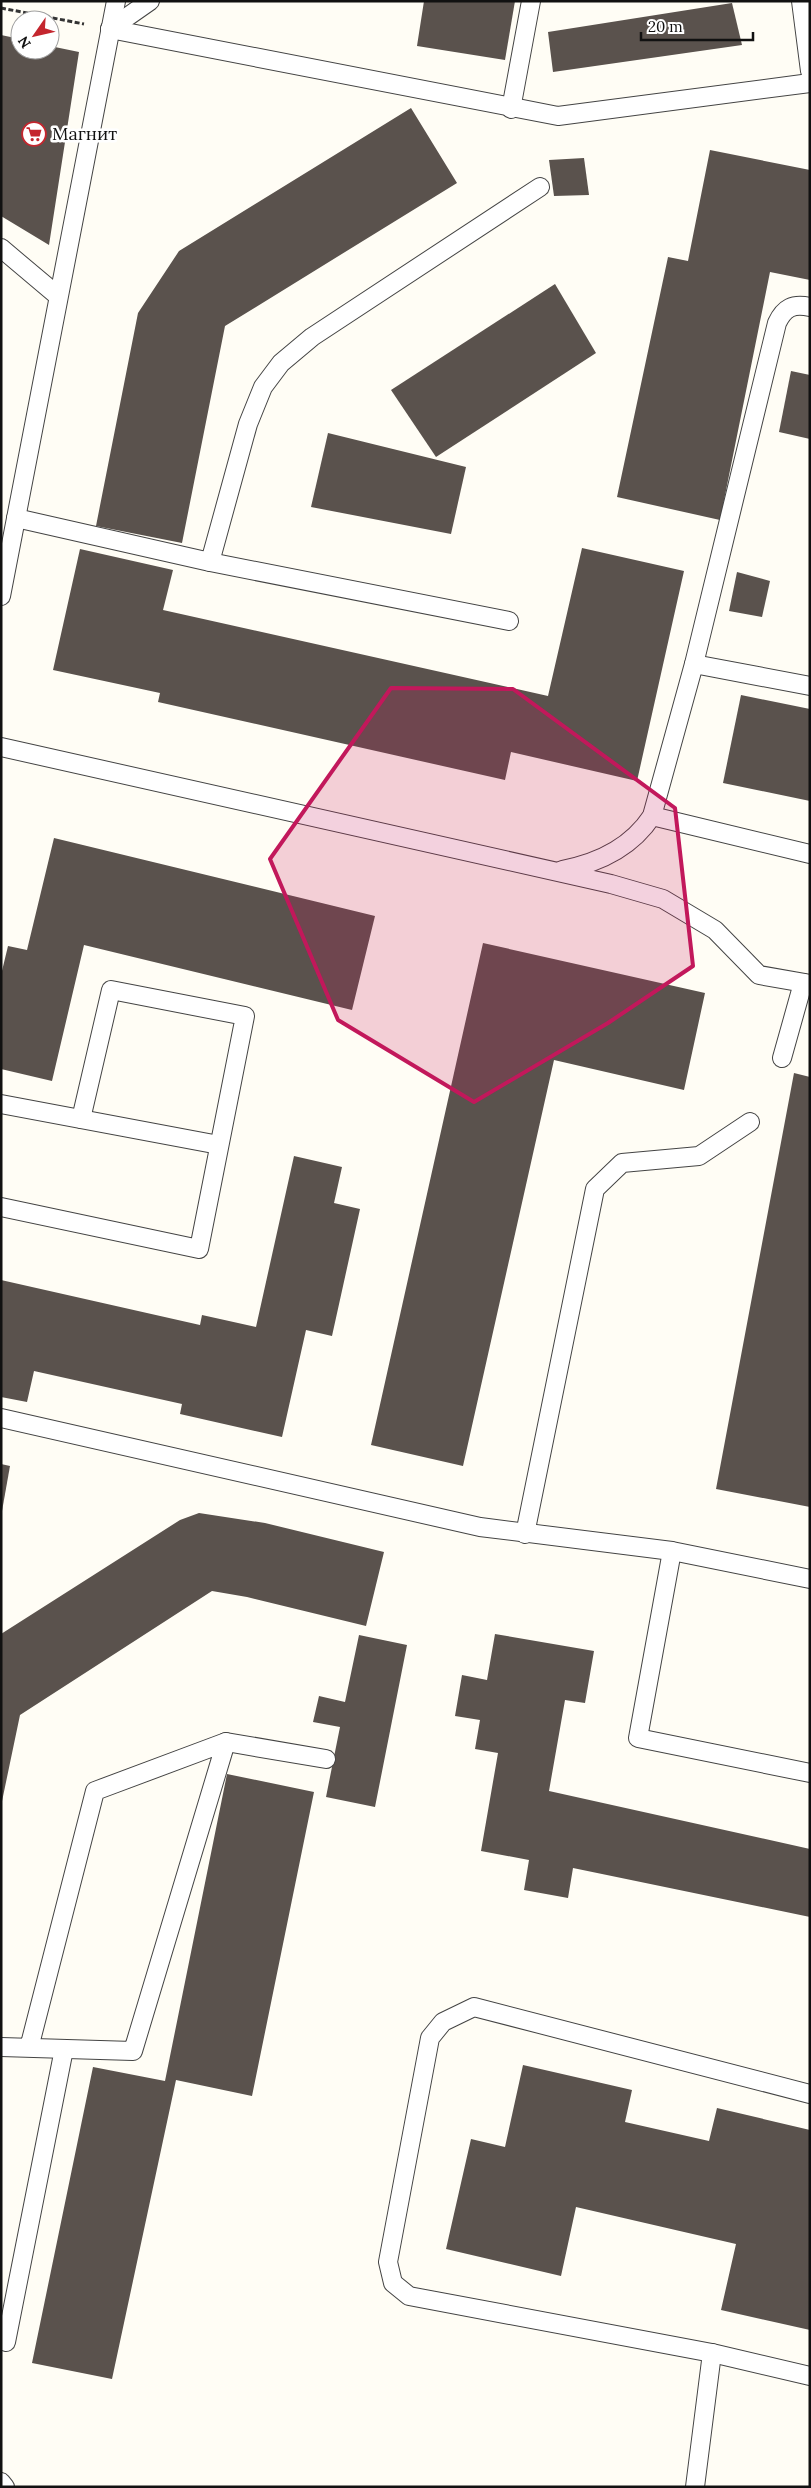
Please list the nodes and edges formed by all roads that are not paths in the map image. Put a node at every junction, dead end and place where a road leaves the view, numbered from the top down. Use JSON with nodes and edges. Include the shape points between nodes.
{"nodes":[{"id":1,"x":116,"y":1,"type":"edge"},
{"id":2,"x":150,"y":1,"type":"edge"},
{"id":3,"x":531,"y":1,"type":"edge"},
{"id":4,"x":800,"y":1,"type":"edge"},
{"id":5,"x":110,"y":29,"type":"junction"},
{"id":6,"x":810,"y":71,"type":"edge"},
{"id":7,"x":810,"y":83,"type":"edge"},
{"id":8,"x":510,"y":109,"type":"junction"},
{"id":9,"x":540,"y":187,"type":"dead end"},
{"id":10,"x":1,"y":248,"type":"edge"},
{"id":11,"x":58,"y":296,"type":"junction"},
{"id":12,"x":810,"y":307,"type":"edge"},
{"id":13,"x":16,"y":518,"type":"junction"},
{"id":14,"x":210,"y":562,"type":"junction"},
{"id":15,"x":1,"y":596,"type":"edge"},
{"id":16,"x":508,"y":622,"type":"dead end"},
{"id":17,"x":694,"y":664,"type":"junction"},
{"id":18,"x":810,"y":686,"type":"edge"},
{"id":19,"x":1,"y":747,"type":"edge"},
{"id":20,"x":652,"y":816,"type":"junction"},
{"id":21,"x":810,"y":854,"type":"edge"},
{"id":22,"x":554,"y":872,"type":"junction"},
{"id":23,"x":806,"y":984,"type":"edge"},
{"id":24,"x":782,"y":1058,"type":"dead end"},
{"id":25,"x":1,"y":1104,"type":"edge"},
{"id":26,"x":81,"y":1119,"type":"junction"},
{"id":27,"x":750,"y":1122,"type":"dead end"},
{"id":28,"x":219,"y":1145,"type":"junction"},
{"id":29,"x":1,"y":1207,"type":"edge"},
{"id":30,"x":1,"y":1418,"type":"edge"},
{"id":31,"x":525,"y":1534,"type":"junction"},
{"id":32,"x":672,"y":1551,"type":"junction"},
{"id":33,"x":810,"y":1579,"type":"edge"},
{"id":34,"x":226,"y":1742,"type":"junction"},
{"id":35,"x":326,"y":1759,"type":"dead end"},
{"id":36,"x":810,"y":1773,"type":"edge"},
{"id":37,"x":1,"y":2047,"type":"edge"},
{"id":38,"x":29,"y":2048,"type":"junction"},
{"id":39,"x":64,"y":2049,"type":"junction"},
{"id":40,"x":810,"y":2094,"type":"edge"},
{"id":41,"x":6,"y":2342,"type":"dead end"},
{"id":42,"x":712,"y":2353,"type":"junction"},
{"id":43,"x":810,"y":2376,"type":"edge"},
{"id":44,"x":1,"y":2482,"type":"edge"},
{"id":45,"x":5,"y":2487,"type":"edge"},
{"id":46,"x":695,"y":2487,"type":"edge"}],
"edges":[{"from":1,"to":5,"type":"lane"},
{"from":2,"to":5,"type":"lane"},
{"from":3,"to":8,"type":"lane"},
{"from":4,"to":6,"type":"lane"},
{"from":5,"to":8,"type":"lane"},
{"from":5,"to":11,"type":"lane"},
{"from":7,"to":8,"type":"lane","via":[[558,116]]},
{"from":9,"to":14,"type":"lane","via":[[312,337],[281,363],[263,387],[248,424]]},
{"from":10,"to":11,"type":"lane"},
{"from":11,"to":13,"type":"lane"},
{"from":12,"to":17,"type":"lane","via":[[792,306],[784,311],[777,323]]},
{"from":13,"to":14,"type":"lane"},
{"from":13,"to":15,"type":"lane"},
{"from":14,"to":16,"type":"lane"},
{"from":17,"to":18,"type":"lane"},
{"from":17,"to":20,"type":"lane"},
{"from":19,"to":22,"type":"lane"},
{"from":20,"to":21,"type":"lane"},
{"from":20,"to":22,"type":"lane","via":[[642,830],[617,852],[583,866]]},
{"from":22,"to":23,"type":"lane","via":[[664,899],[715,930],[759,975]]},
{"from":23,"to":24,"type":"lane"},
{"from":25,"to":26,"type":"lane"},
{"from":26,"to":28,"type":"lane"},
{"from":26,"to":28,"type":"lane","via":[[111,990],[245,1016]]},
{"from":27,"to":31,"type":"lane","via":[[699,1156],[622,1163],[595,1189]]},
{"from":28,"to":29,"type":"lane","via":[[200,1248]]},
{"from":30,"to":31,"type":"lane","via":[[470,1525]]},
{"from":31,"to":32,"type":"lane"},
{"from":32,"to":33,"type":"lane"},
{"from":32,"to":36,"type":"lane","via":[[638,1738]]},
{"from":34,"to":35,"type":"lane"},
{"from":34,"to":38,"type":"lane","via":[[95,1791]]},
{"from":34,"to":39,"type":"lane","via":[[133,2051]]},
{"from":37,"to":38,"type":"lane"},
{"from":38,"to":39,"type":"lane"},
{"from":39,"to":41,"type":"lane"},
{"from":40,"to":42,"type":"lane","via":[[474,2007],[443,2022],[430,2038],[388,2262],[393,2283],[408,2296]]},
{"from":42,"to":43,"type":"lane"},
{"from":42,"to":46,"type":"lane"},
{"from":44,"to":45,"type":"lane"}]}
